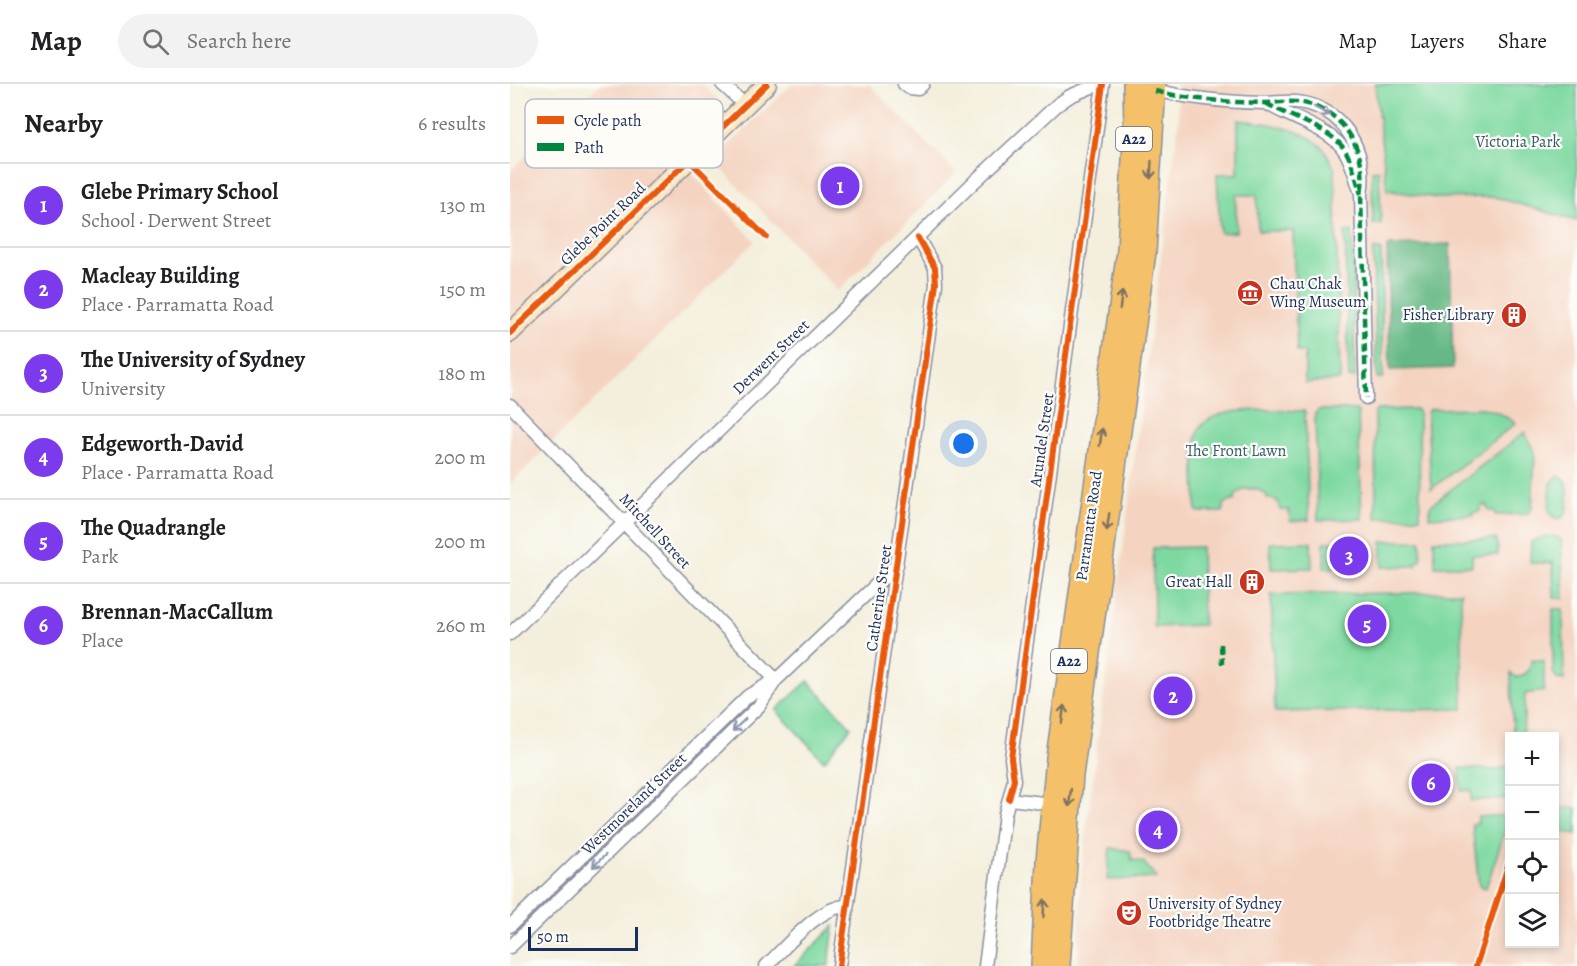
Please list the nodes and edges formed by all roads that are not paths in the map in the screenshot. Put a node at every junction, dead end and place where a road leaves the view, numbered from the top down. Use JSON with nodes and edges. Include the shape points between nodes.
{"nodes":[{"id":1,"x":722,"y":84,"type":"edge"},
{"id":2,"x":767,"y":84,"type":"edge"},
{"id":3,"x":923,"y":84,"type":"edge"},
{"id":4,"x":1074,"y":84,"type":"edge"},
{"id":5,"x":1101,"y":84,"type":"edge"},
{"id":6,"x":1132,"y":84,"type":"edge"},
{"id":7,"x":906,"y":86,"type":"edge"},
{"id":8,"x":1155,"y":87,"type":"edge"},
{"id":9,"x":1266,"y":103,"type":"junction"},
{"id":10,"x":745,"y":105,"type":"junction"},
{"id":11,"x":1057,"y":105,"type":"junction"},
{"id":12,"x":723,"y":126,"type":"edge"},
{"id":13,"x":680,"y":168,"type":"edge"},
{"id":14,"x":1361,"y":194,"type":"junction"},
{"id":15,"x":918,"y":238,"type":"junction"},
{"id":16,"x":510,"y":333,"type":"edge"},
{"id":17,"x":1366,"y":398,"type":"dead end"},
{"id":18,"x":510,"y":405,"type":"edge"},
{"id":19,"x":625,"y":524,"type":"junction"},
{"id":20,"x":897,"y":565,"type":"junction"},
{"id":21,"x":510,"y":634,"type":"edge"},
{"id":22,"x":776,"y":680,"type":"junction"},
{"id":23,"x":1009,"y":799,"type":"junction"},
{"id":24,"x":1052,"y":804,"type":"junction"},
{"id":25,"x":847,"y":906,"type":"junction"},
{"id":26,"x":510,"y":926,"type":"edge"},
{"id":27,"x":510,"y":946,"type":"edge"},
{"id":28,"x":766,"y":966,"type":"edge"},
{"id":29,"x":839,"y":966,"type":"edge"},
{"id":30,"x":984,"y":966,"type":"edge"},
{"id":31,"x":1042,"y":966,"type":"edge"},
{"id":32,"x":1059,"y":966,"type":"edge"}],
"edges":[{"from":1,"to":10,"type":"street"},
{"from":2,"to":10,"type":"main road","name":"Glebe Point Road"},
{"from":3,"to":7,"type":"street","via":[[918,89]]},
{"from":4,"to":11,"type":"street","name":"Derwent Street"},
{"from":5,"to":11,"type":"street","name":"Derwent Street"},
{"from":5,"to":23,"type":"street","name":"Arundel Street"},
{"from":6,"to":8,"type":"street"},
{"from":24,"to":6,"type":"highway","name":"Parramatta Road","number":"A22","one_way":true,"via":[[1128,250],[1135,124]]},
{"from":8,"to":9,"type":"street","via":[[1181,97]]},
{"from":8,"to":32,"type":"highway","name":"Parramatta Road","number":"A22","one_way":true,"via":[[1145,252],[1072,775]]},
{"from":9,"to":14,"type":"street","via":[[1340,144],[1351,162]]},
{"from":9,"to":14,"type":"street","one_way":true,"via":[[1297,102],[1336,119],[1350,132],[1362,156],[1365,175]]},
{"from":10,"to":12,"type":"main road","name":"Glebe Point Road"},
{"from":11,"to":15,"type":"street","name":"Derwent Street"},
{"from":13,"to":16,"type":"main road","name":"Glebe Point Road"},
{"from":14,"to":17,"type":"street"},
{"from":15,"to":19,"type":"street","name":"Derwent Street"},
{"from":15,"to":20,"type":"street","name":"Catherine Street","via":[[937,275]]},
{"from":18,"to":19,"type":"street","name":"Mitchell Street"},
{"from":19,"to":21,"type":"street","name":"Derwent Street"},
{"from":19,"to":22,"type":"street","name":"Mitchell Street"},
{"from":20,"to":22,"type":"street","name":"Westmoreland Street"},
{"from":20,"to":25,"type":"street","name":"Catherine Street"},
{"from":22,"to":26,"type":"street","name":"Westmoreland Street","via":[[748,696]]},
{"from":22,"to":27,"type":"street","name":"Westmoreland Street","one_way":true,"via":[[759,706]]},
{"from":23,"to":24,"type":"street"},
{"from":23,"to":30,"type":"street","name":"Arundel Street"},
{"from":31,"to":24,"type":"highway","name":"Parramatta Road","number":"A22","one_way":true},
{"from":25,"to":28,"type":"street","via":[[824,912]]},
{"from":25,"to":29,"type":"street","name":"Catherine Street"}]}
